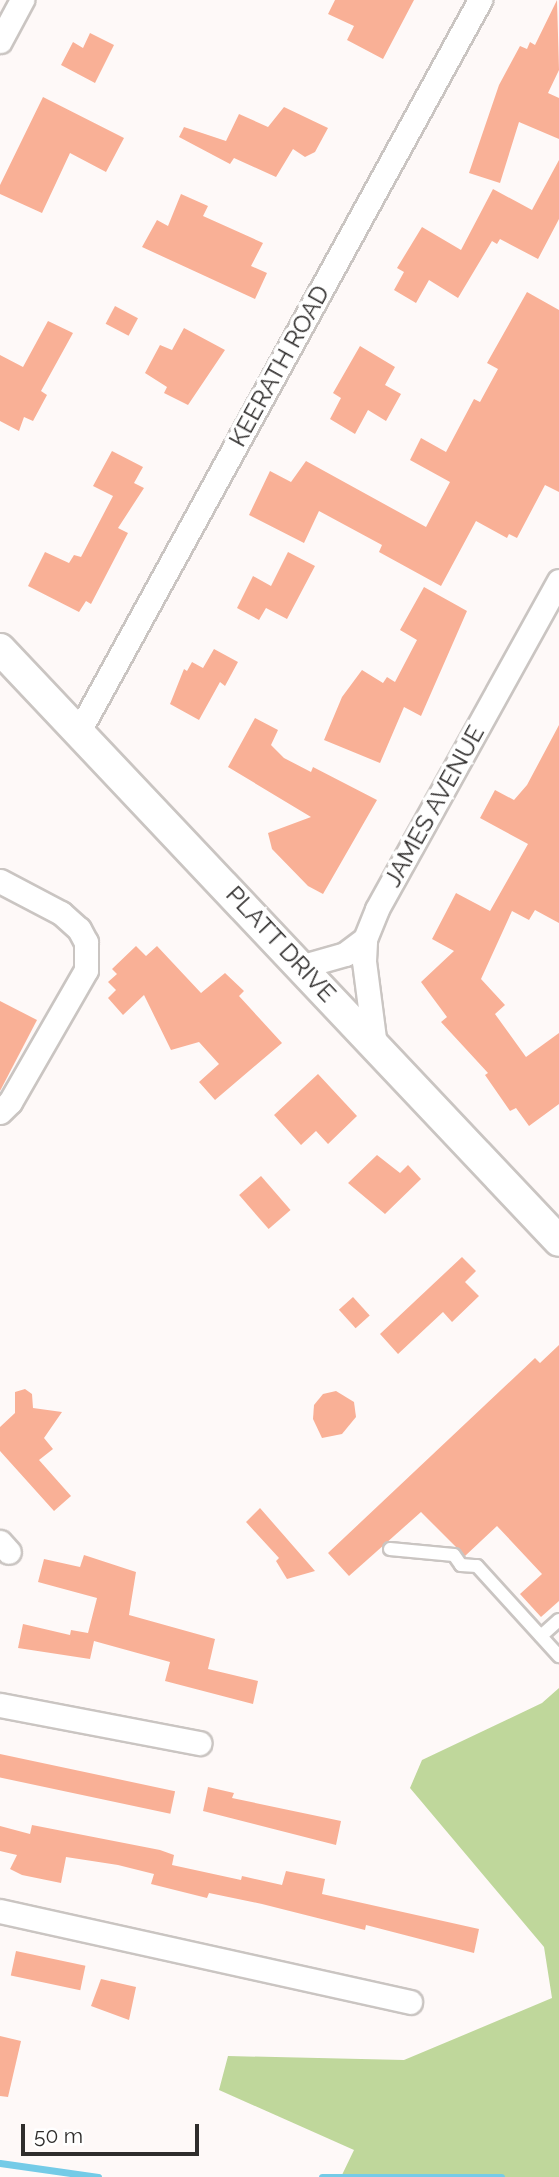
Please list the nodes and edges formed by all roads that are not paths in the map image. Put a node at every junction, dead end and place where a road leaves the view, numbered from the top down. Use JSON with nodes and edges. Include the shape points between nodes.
{"nodes":[{"id":1,"x":22,"y":0,"type":"edge"},
{"id":2,"x":480,"y":0,"type":"edge"},
{"id":3,"x":0,"y":41,"type":"edge"},
{"id":4,"x":559,"y":581,"type":"edge"},
{"id":5,"x":0,"y":649,"type":"edge"},
{"id":6,"x":79,"y":731,"type":"junction"},
{"id":7,"x":0,"y":880,"type":"edge"},
{"id":8,"x":365,"y":939,"type":"junction"},
{"id":9,"x":303,"y":966,"type":"junction"},
{"id":10,"x":375,"y":1046,"type":"junction"},
{"id":11,"x":0,"y":1112,"type":"edge"},
{"id":12,"x":554,"y":1231,"type":"edge"},
{"id":13,"x":390,"y":1549,"type":"dead end"},
{"id":14,"x":559,"y":1619,"type":"edge"},
{"id":15,"x":541,"y":1636,"type":"junction"},
{"id":16,"x":559,"y":1656,"type":"edge"},
{"id":17,"x":0,"y":1705,"type":"edge"},
{"id":18,"x":199,"y":1743,"type":"dead end"},
{"id":19,"x":0,"y":1912,"type":"edge"},
{"id":20,"x":410,"y":2002,"type":"dead end"}],
"edges":[{"from":1,"to":3,"type":"street"},
{"from":2,"to":6,"type":"street","name":"KEERATH ROAD"},
{"from":4,"to":8,"type":"street","name":"JAMES AVENUE","via":[[377,909]]},
{"from":5,"to":6,"type":"street","name":"PLATT DRIVE"},
{"from":6,"to":9,"type":"street","name":"PLATT DRIVE"},
{"from":7,"to":11,"type":"street","via":[[61,913],[79,929],[86,942],[86,970]]},
{"from":8,"to":9,"type":"street","via":[[345,954]]},
{"from":8,"to":10,"type":"street","name":"JAMES AVENUE","via":[[368,1009]]},
{"from":9,"to":10,"type":"street","name":"PLATT DRIVE"},
{"from":10,"to":12,"type":"street","name":"PLATT DRIVE"},
{"from":13,"to":15,"type":"lane","via":[[454,1555],[461,1565],[477,1566]]},
{"from":14,"to":15,"type":"lane"},
{"from":15,"to":16,"type":"lane"},
{"from":17,"to":18,"type":"street"},
{"from":19,"to":20,"type":"street"}]}
